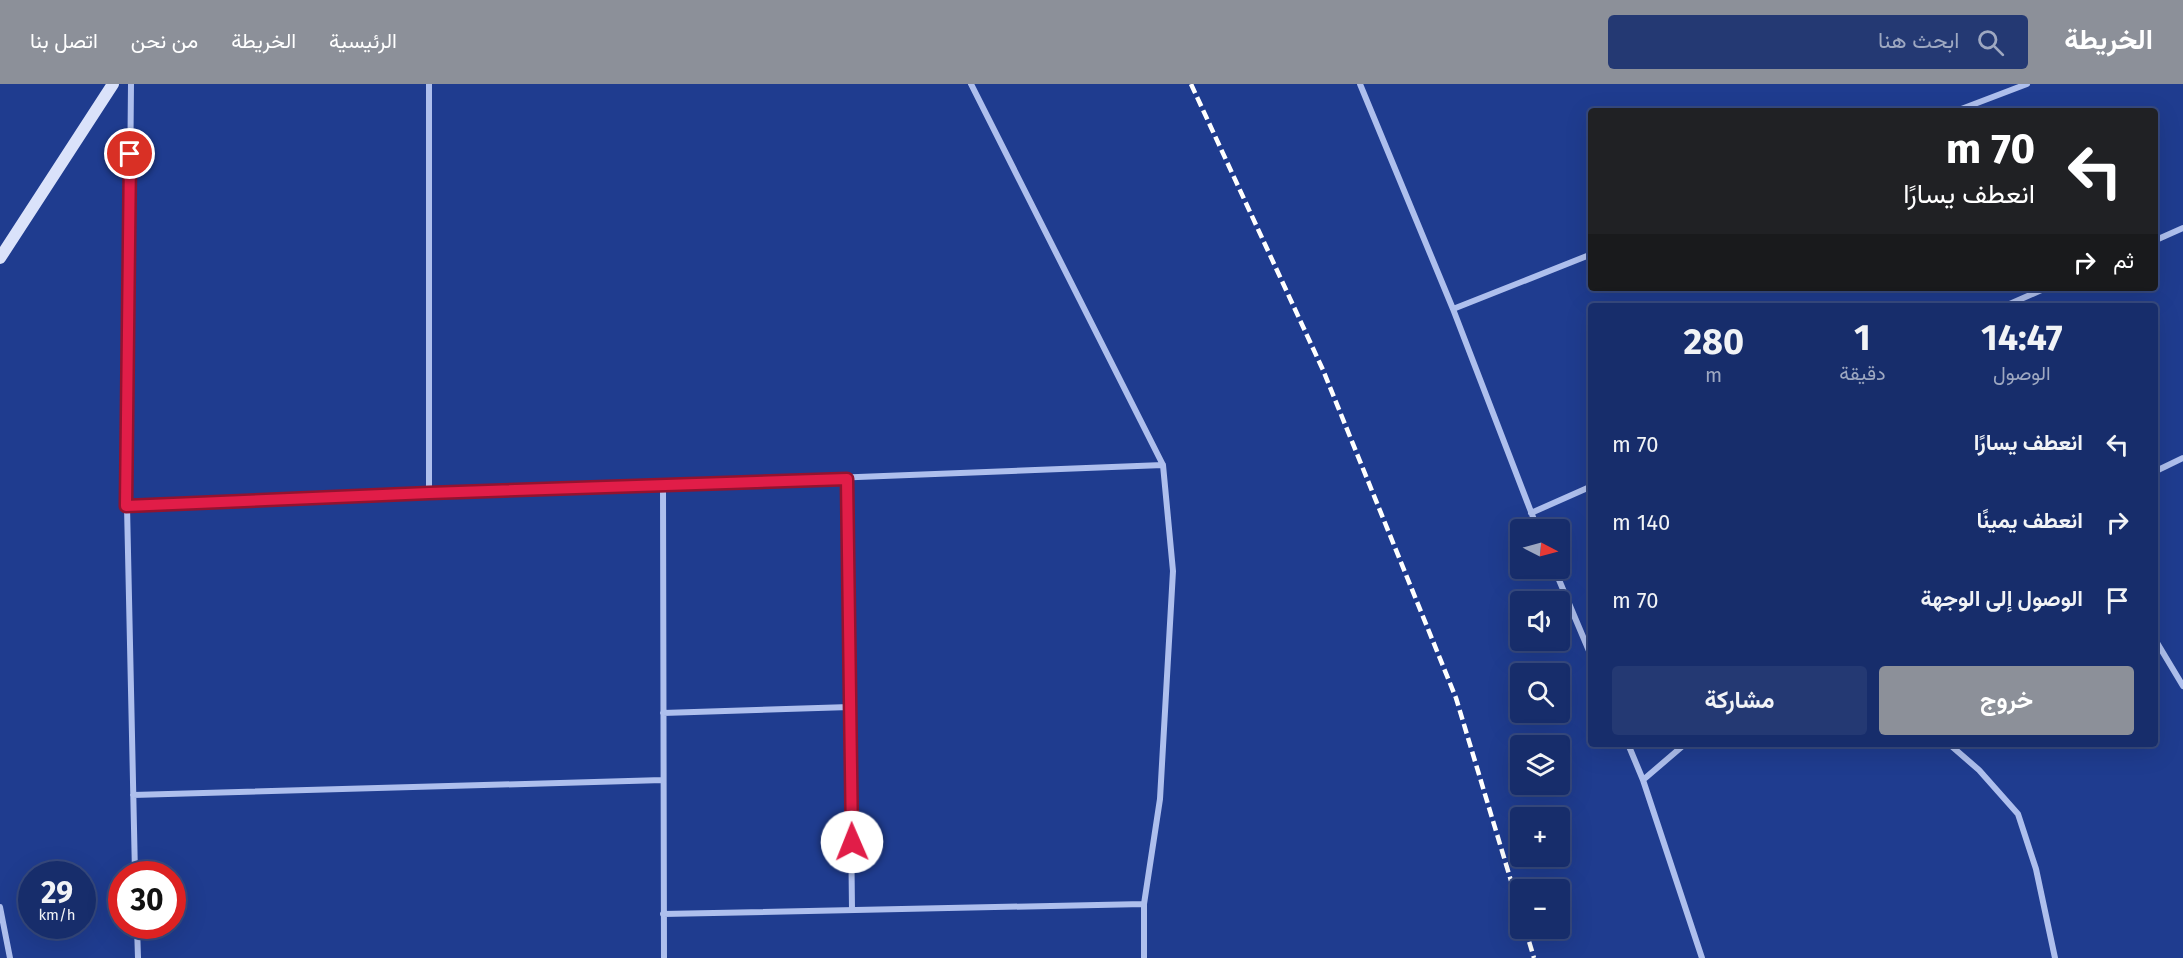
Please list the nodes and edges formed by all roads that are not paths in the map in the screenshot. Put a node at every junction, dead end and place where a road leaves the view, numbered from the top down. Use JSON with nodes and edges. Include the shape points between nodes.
{"nodes":[{"id":1,"x":113,"y":84,"type":"edge"},
{"id":2,"x":131,"y":84,"type":"edge"},
{"id":3,"x":429,"y":84,"type":"edge"},
{"id":4,"x":971,"y":84,"type":"edge"},
{"id":5,"x":1360,"y":84,"type":"edge"},
{"id":6,"x":2026,"y":84,"type":"edge"},
{"id":7,"x":1964,"y":108,"type":"edge"},
{"id":8,"x":2183,"y":228,"type":"edge"},
{"id":9,"x":2158,"y":239,"type":"edge"},
{"id":10,"x":1588,"y":256,"type":"edge"},
{"id":11,"x":0,"y":258,"type":"edge"},
{"id":12,"x":2039,"y":291,"type":"edge"},
{"id":13,"x":2012,"y":303,"type":"edge"},
{"id":14,"x":1453,"y":309,"type":"junction"},
{"id":15,"x":2183,"y":458,"type":"edge"},
{"id":16,"x":1163,"y":465,"type":"junction"},
{"id":17,"x":2158,"y":470,"type":"edge"},
{"id":18,"x":847,"y":479,"type":"junction"},
{"id":19,"x":663,"y":485,"type":"junction"},
{"id":20,"x":1588,"y":488,"type":"edge"},
{"id":21,"x":429,"y":493,"type":"junction"},
{"id":22,"x":126,"y":506,"type":"junction"},
{"id":23,"x":1531,"y":513,"type":"junction"},
{"id":24,"x":1533,"y":519,"type":"edge"},
{"id":25,"x":1559,"y":579,"type":"edge"},
{"id":26,"x":2158,"y":643,"type":"edge"},
{"id":27,"x":1588,"y":649,"type":"edge"},
{"id":28,"x":2183,"y":686,"type":"edge"},
{"id":29,"x":850,"y":707,"type":"junction"},
{"id":30,"x":663,"y":713,"type":"junction"},
{"id":31,"x":1629,"y":747,"type":"edge"},
{"id":32,"x":1681,"y":747,"type":"edge"},
{"id":33,"x":1952,"y":747,"type":"edge"},
{"id":34,"x":663,"y":780,"type":"junction"},
{"id":35,"x":1642,"y":780,"type":"junction"},
{"id":36,"x":133,"y":795,"type":"junction"},
{"id":37,"x":135,"y":861,"type":"edge"},
{"id":38,"x":1144,"y":904,"type":"junction"},
{"id":39,"x":0,"y":907,"type":"edge"},
{"id":40,"x":852,"y":909,"type":"junction"},
{"id":41,"x":663,"y":914,"type":"junction"},
{"id":42,"x":137,"y":939,"type":"edge"},
{"id":43,"x":10,"y":958,"type":"edge"},
{"id":44,"x":138,"y":958,"type":"edge"},
{"id":45,"x":664,"y":958,"type":"edge"},
{"id":46,"x":1144,"y":958,"type":"edge"},
{"id":47,"x":1702,"y":958,"type":"edge"},
{"id":48,"x":2055,"y":958,"type":"edge"}],
"edges":[{"from":1,"to":11,"type":"main road"},
{"from":2,"to":22,"type":"street"},
{"from":3,"to":21,"type":"street"},
{"from":4,"to":16,"type":"street"},
{"from":5,"to":14,"type":"street"},
{"from":6,"to":7,"type":"street"},
{"from":8,"to":9,"type":"street"},
{"from":10,"to":14,"type":"street"},
{"from":12,"to":13,"type":"street"},
{"from":14,"to":23,"type":"street"},
{"from":15,"to":17,"type":"street"},
{"from":16,"to":18,"type":"street"},
{"from":16,"to":38,"type":"street","via":[[1173,571],[1160,799]]},
{"from":18,"to":19,"type":"street"},
{"from":18,"to":29,"type":"street"},
{"from":19,"to":21,"type":"street"},
{"from":19,"to":30,"type":"street"},
{"from":20,"to":23,"type":"street"},
{"from":21,"to":22,"type":"street"},
{"from":22,"to":36,"type":"street"},
{"from":23,"to":24,"type":"street"},
{"from":25,"to":27,"type":"street"},
{"from":26,"to":28,"type":"street"},
{"from":29,"to":30,"type":"street"},
{"from":29,"to":40,"type":"street"},
{"from":30,"to":34,"type":"street"},
{"from":31,"to":35,"type":"street"},
{"from":32,"to":35,"type":"street"},
{"from":33,"to":48,"type":"street","via":[[2018,814],[2036,869]]},
{"from":34,"to":36,"type":"street"},
{"from":34,"to":41,"type":"street"},
{"from":35,"to":47,"type":"street"},
{"from":36,"to":37,"type":"street"},
{"from":38,"to":40,"type":"street"},
{"from":38,"to":46,"type":"street"},
{"from":39,"to":43,"type":"street"},
{"from":40,"to":41,"type":"street"},
{"from":41,"to":45,"type":"street"},
{"from":42,"to":44,"type":"street"}]}
